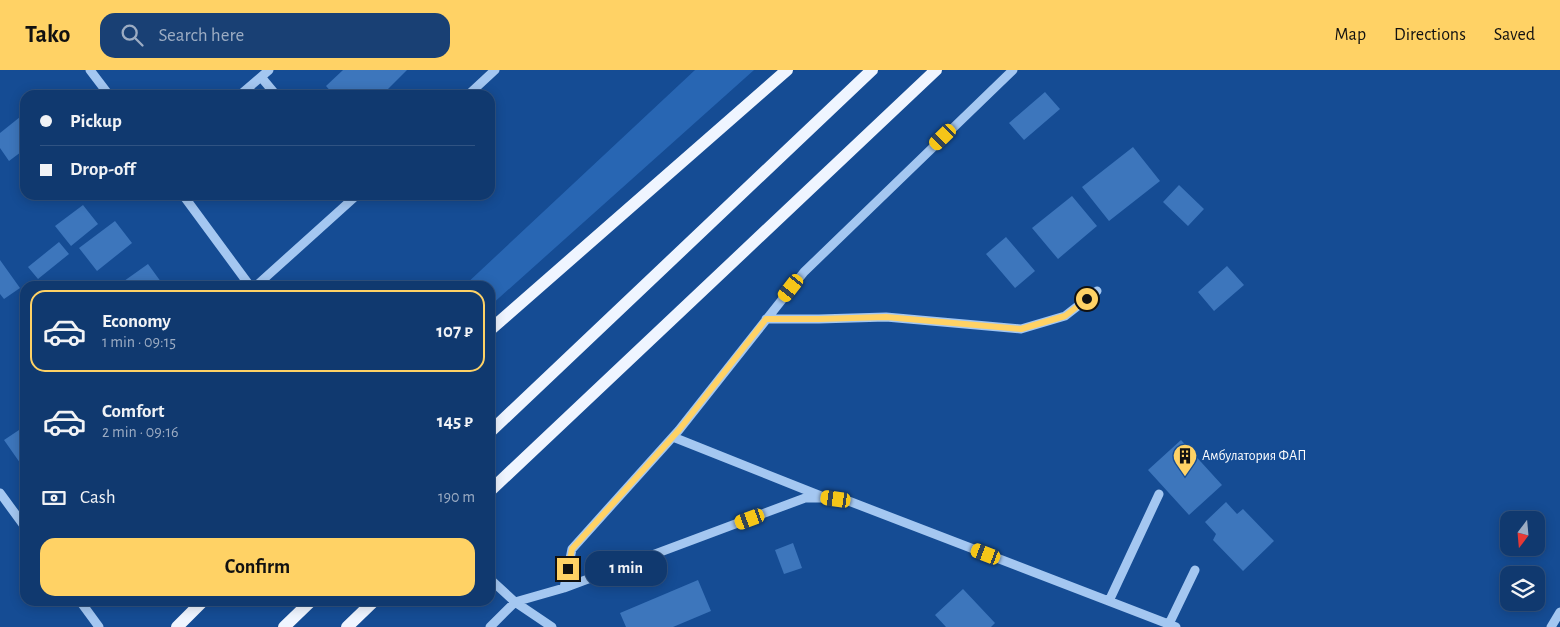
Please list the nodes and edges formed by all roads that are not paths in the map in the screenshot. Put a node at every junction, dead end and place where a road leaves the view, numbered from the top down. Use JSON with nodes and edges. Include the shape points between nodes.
{"nodes":[{"id":1,"x":90,"y":70,"type":"edge"},
{"id":2,"x":269,"y":70,"type":"edge"},
{"id":3,"x":495,"y":70,"type":"edge"},
{"id":4,"x":787,"y":70,"type":"edge"},
{"id":5,"x":872,"y":70,"type":"edge"},
{"id":6,"x":936,"y":70,"type":"edge"},
{"id":7,"x":1013,"y":70,"type":"edge"},
{"id":8,"x":261,"y":77,"type":"junction"},
{"id":9,"x":105,"y":90,"type":"edge"},
{"id":10,"x":246,"y":90,"type":"edge"},
{"id":11,"x":272,"y":90,"type":"edge"},
{"id":12,"x":473,"y":90,"type":"edge"},
{"id":13,"x":187,"y":200,"type":"edge"},
{"id":14,"x":351,"y":200,"type":"edge"},
{"id":15,"x":246,"y":281,"type":"edge"},
{"id":16,"x":262,"y":281,"type":"edge"},
{"id":17,"x":1097,"y":290,"type":"dead end"},
{"id":18,"x":766,"y":319,"type":"junction"},
{"id":19,"x":495,"y":326,"type":"edge"},
{"id":20,"x":495,"y":427,"type":"edge"},
{"id":21,"x":673,"y":437,"type":"junction"},
{"id":22,"x":495,"y":486,"type":"edge"},
{"id":23,"x":0,"y":493,"type":"edge"},
{"id":24,"x":1159,"y":494,"type":"dead end"},
{"id":25,"x":826,"y":498,"type":"junction"},
{"id":26,"x":20,"y":520,"type":"edge"},
{"id":27,"x":1195,"y":570,"type":"dead end"},
{"id":28,"x":495,"y":584,"type":"edge"},
{"id":29,"x":564,"y":588,"type":"junction"},
{"id":30,"x":1109,"y":601,"type":"junction"},
{"id":31,"x":515,"y":602,"type":"junction"},
{"id":32,"x":84,"y":606,"type":"edge"},
{"id":33,"x":197,"y":606,"type":"edge"},
{"id":34,"x":306,"y":606,"type":"edge"},
{"id":35,"x":369,"y":606,"type":"edge"},
{"id":36,"x":1560,"y":612,"type":"edge"},
{"id":37,"x":1173,"y":626,"type":"edge"},
{"id":38,"x":99,"y":627,"type":"edge"},
{"id":39,"x":177,"y":627,"type":"edge"},
{"id":40,"x":284,"y":627,"type":"edge"},
{"id":41,"x":347,"y":627,"type":"edge"},
{"id":42,"x":490,"y":627,"type":"edge"},
{"id":43,"x":552,"y":627,"type":"edge"},
{"id":44,"x":1551,"y":627,"type":"edge"}],
"edges":[{"from":1,"to":9,"type":"street"},
{"from":2,"to":8,"type":"street"},
{"from":3,"to":12,"type":"street"},
{"from":4,"to":19,"type":"main road"},
{"from":5,"to":20,"type":"main road"},
{"from":6,"to":22,"type":"main road"},
{"from":7,"to":18,"type":"street","via":[[804,272]]},
{"from":8,"to":10,"type":"street"},
{"from":8,"to":11,"type":"street"},
{"from":13,"to":15,"type":"street"},
{"from":14,"to":16,"type":"street"},
{"from":17,"to":18,"type":"street","via":[[1065,316],[1021,329],[886,317]]},
{"from":18,"to":21,"type":"street"},
{"from":21,"to":25,"type":"street"},
{"from":21,"to":29,"type":"street","via":[[572,549]]},
{"from":23,"to":26,"type":"street"},
{"from":24,"to":30,"type":"street"},
{"from":25,"to":29,"type":"street","via":[[805,498]]},
{"from":25,"to":30,"type":"street","via":[[846,500]]},
{"from":27,"to":37,"type":"street"},
{"from":28,"to":31,"type":"street"},
{"from":29,"to":31,"type":"street"},
{"from":30,"to":37,"type":"street"},
{"from":31,"to":42,"type":"street"},
{"from":31,"to":43,"type":"street"},
{"from":32,"to":38,"type":"street"},
{"from":33,"to":39,"type":"main road"},
{"from":34,"to":40,"type":"main road"},
{"from":35,"to":41,"type":"main road"},
{"from":36,"to":44,"type":"street"}]}
